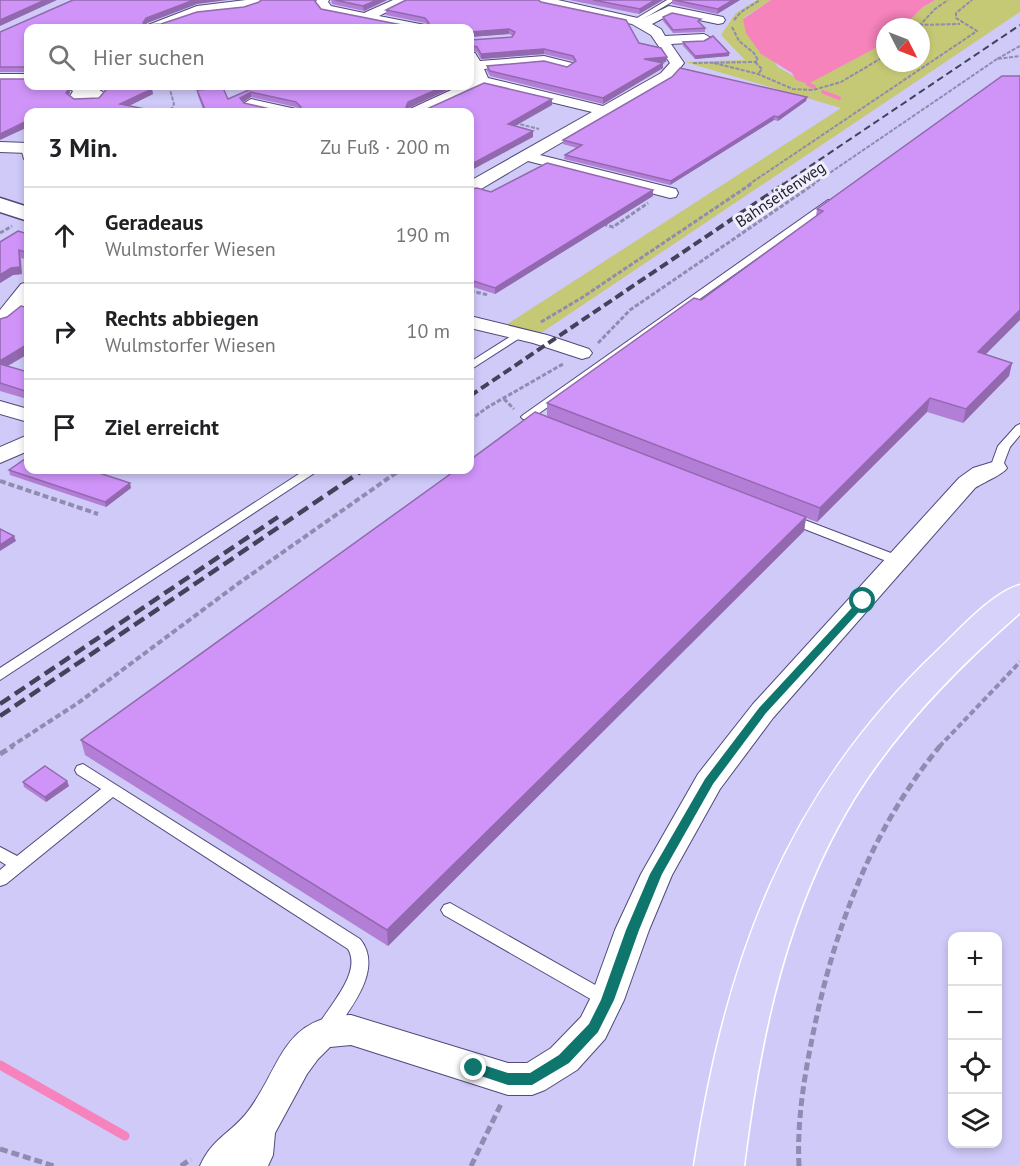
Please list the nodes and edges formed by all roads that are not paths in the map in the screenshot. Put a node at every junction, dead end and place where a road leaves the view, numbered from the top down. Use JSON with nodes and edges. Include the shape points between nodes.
{"nodes":[{"id":1,"x":258,"y":0,"type":"edge"},
{"id":2,"x":323,"y":0,"type":"edge"},
{"id":3,"x":404,"y":0,"type":"edge"},
{"id":4,"x":541,"y":0,"type":"edge"},
{"id":5,"x":672,"y":0,"type":"edge"},
{"id":6,"x":363,"y":17,"type":"junction"},
{"id":7,"x":718,"y":20,"type":"dead end"},
{"id":8,"x":639,"y":22,"type":"junction"},
{"id":9,"x":163,"y":24,"type":"edge"},
{"id":10,"x":339,"y":24,"type":"edge"},
{"id":11,"x":399,"y":24,"type":"edge"},
{"id":12,"x":704,"y":38,"type":"edge"},
{"id":13,"x":662,"y":40,"type":"junction"},
{"id":14,"x":474,"y":61,"type":"edge"},
{"id":15,"x":474,"y":65,"type":"edge"},
{"id":16,"x":567,"y":66,"type":"edge"},
{"id":17,"x":0,"y":78,"type":"edge"},
{"id":18,"x":24,"y":78,"type":"edge"},
{"id":19,"x":659,"y":80,"type":"junction"},
{"id":20,"x":482,"y":81,"type":"junction"},
{"id":21,"x":474,"y":85,"type":"edge"},
{"id":22,"x":682,"y":86,"type":"edge"},
{"id":23,"x":463,"y":90,"type":"edge"},
{"id":24,"x":250,"y":104,"type":"edge"},
{"id":25,"x":270,"y":108,"type":"edge"},
{"id":26,"x":424,"y":108,"type":"edge"},
{"id":27,"x":606,"y":111,"type":"junction"},
{"id":28,"x":580,"y":125,"type":"junction"},
{"id":29,"x":605,"y":131,"type":"edge"},
{"id":30,"x":0,"y":147,"type":"edge"},
{"id":31,"x":24,"y":151,"type":"edge"},
{"id":32,"x":526,"y":156,"type":"junction"},
{"id":33,"x":474,"y":185,"type":"edge"},
{"id":34,"x":668,"y":192,"type":"road end"},
{"id":35,"x":843,"y":193,"type":"edge"},
{"id":36,"x":0,"y":204,"type":"edge"},
{"id":37,"x":24,"y":207,"type":"edge"},
{"id":38,"x":24,"y":213,"type":"edge"},
{"id":39,"x":24,"y":294,"type":"edge"},
{"id":40,"x":0,"y":320,"type":"edge"},
{"id":41,"x":474,"y":323,"type":"edge"},
{"id":42,"x":519,"y":334,"type":"junction"},
{"id":43,"x":582,"y":353,"type":"road end"},
{"id":44,"x":474,"y":364,"type":"edge"},
{"id":45,"x":0,"y":407,"type":"edge"},
{"id":46,"x":24,"y":415,"type":"edge"},
{"id":47,"x":538,"y":422,"type":"edge"},
{"id":48,"x":1020,"y":428,"type":"edge"},
{"id":49,"x":24,"y":444,"type":"edge"},
{"id":50,"x":0,"y":456,"type":"edge"},
{"id":51,"x":996,"y":468,"type":"joint"},
{"id":52,"x":307,"y":474,"type":"edge"},
{"id":53,"x":776,"y":513,"type":"edge"},
{"id":54,"x":899,"y":561,"type":"junction"},
{"id":55,"x":1020,"y":595,"type":"edge"},
{"id":56,"x":0,"y":675,"type":"edge"},
{"id":57,"x":83,"y":770,"type":"dead end"},
{"id":58,"x":112,"y":789,"type":"junction"},
{"id":59,"x":0,"y":853,"type":"edge"},
{"id":60,"x":18,"y":865,"type":"junction"},
{"id":61,"x":0,"y":879,"type":"edge"},
{"id":62,"x":450,"y":910,"type":"dead end"},
{"id":63,"x":607,"y":1000,"type":"junction"},
{"id":64,"x":324,"y":1031,"type":"junction"},
{"id":65,"x":257,"y":1128,"type":"junction"},
{"id":66,"x":219,"y":1166,"type":"edge"},
{"id":67,"x":247,"y":1166,"type":"edge"},
{"id":68,"x":719,"y":1166,"type":"edge"}],
"edges":[{"from":1,"to":9,"type":"street","via":[[202,9]]},
{"from":2,"to":6,"type":"street","via":[[321,3],[327,9]]},
{"from":3,"to":6,"type":"street"},
{"from":4,"to":8,"type":"street"},
{"from":5,"to":8,"type":"lane"},
{"from":6,"to":10,"type":"street"},
{"from":6,"to":11,"type":"street"},
{"from":7,"to":8,"type":"street","via":[[669,10]]},
{"from":8,"to":13,"type":"street"},
{"from":12,"to":13,"type":"street"},
{"from":13,"to":19,"type":"street","via":[[677,63]]},
{"from":14,"to":16,"type":"street","via":[[544,60]]},
{"from":15,"to":20,"type":"street"},
{"from":17,"to":18,"type":"street"},
{"from":19,"to":22,"type":"street"},
{"from":19,"to":27,"type":"street"},
{"from":20,"to":21,"type":"street"},
{"from":20,"to":27,"type":"street"},
{"from":23,"to":26,"type":"street"},
{"from":24,"to":25,"type":"street"},
{"from":27,"to":28,"type":"street"},
{"from":28,"to":29,"type":"street"},
{"from":28,"to":32,"type":"street"},
{"from":30,"to":31,"type":"street"},
{"from":32,"to":33,"type":"street"},
{"from":32,"to":34,"type":"street"},
{"from":35,"to":47,"type":"lane","via":[[527,417]]},
{"from":36,"to":37,"type":"street"},
{"from":36,"to":38,"type":"street"},
{"from":39,"to":40,"type":"street"},
{"from":41,"to":42,"type":"street"},
{"from":42,"to":43,"type":"street"},
{"from":42,"to":44,"type":"lane"},
{"from":45,"to":46,"type":"street"},
{"from":48,"to":51,"type":"lane","via":[[1005,446]]},
{"from":49,"to":50,"type":"street"},
{"from":51,"to":54,"type":"street","via":[[967,483]]},
{"from":52,"to":56,"type":"lane"},
{"from":53,"to":54,"type":"lane"},
{"from":54,"to":63,"type":"street","via":[[763,711],[709,782],[657,874]]},
{"from":55,"to":68,"type":"main road","via":[[926,683],[878,738],[841,789],[799,866],[759,970],[733,1077]]},
{"from":57,"to":58,"type":"lane"},
{"from":58,"to":60,"type":"lane"},
{"from":58,"to":64,"type":"lane","via":[[355,946],[360,958],[359,973]]},
{"from":59,"to":60,"type":"lane"},
{"from":60,"to":61,"type":"lane"},
{"from":62,"to":63,"type":"lane"},
{"from":63,"to":64,"type":"street","via":[[593,1028],[564,1059],[532,1079],[508,1079],[351,1030]]},
{"from":64,"to":65,"type":"street","via":[[303,1049]]},
{"from":65,"to":66,"type":"street"},
{"from":65,"to":67,"type":"street","via":[[254,1155]]}]}
